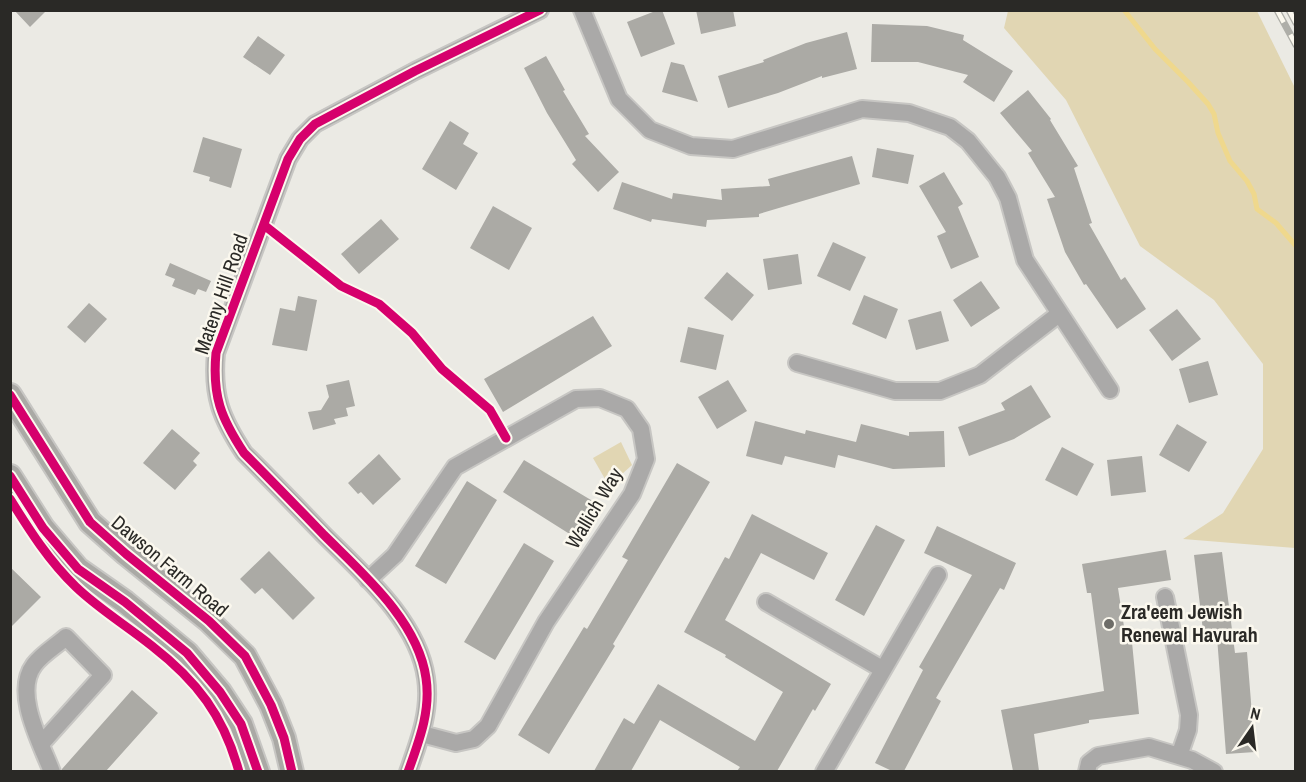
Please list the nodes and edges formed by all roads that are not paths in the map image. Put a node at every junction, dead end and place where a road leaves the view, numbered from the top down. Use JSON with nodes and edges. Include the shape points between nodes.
{"nodes":[{"id":1,"x":540,"y":10,"type":"edge"},
{"id":2,"x":582,"y":10,"type":"edge"},
{"id":3,"x":1059,"y":314,"type":"junction"},
{"id":4,"x":797,"y":363,"type":"dead end"},
{"id":5,"x":1110,"y":390,"type":"dead end"},
{"id":6,"x":10,"y":395,"type":"edge"},
{"id":7,"x":10,"y":476,"type":"edge"},
{"id":8,"x":938,"y":575,"type":"dead end"},
{"id":9,"x":368,"y":580,"type":"junction"},
{"id":10,"x":1165,"y":597,"type":"dead end"},
{"id":11,"x":765,"y":602,"type":"dead end"},
{"id":12,"x":882,"y":669,"type":"junction"},
{"id":13,"x":422,"y":734,"type":"junction"},
{"id":14,"x":41,"y":744,"type":"junction"},
{"id":15,"x":1179,"y":756,"type":"junction"},
{"id":16,"x":52,"y":771,"type":"edge"},
{"id":17,"x":258,"y":771,"type":"edge"},
{"id":18,"x":292,"y":771,"type":"edge"},
{"id":19,"x":408,"y":771,"type":"edge"},
{"id":20,"x":824,"y":771,"type":"edge"},
{"id":21,"x":1087,"y":771,"type":"edge"},
{"id":22,"x":1214,"y":771,"type":"edge"}],
"edges":[{"from":1,"to":9,"type":"street","name":"Mateny Hill Road","via":[[315,124],[300,139],[288,159],[216,353],[217,397],[230,431],[244,453]]},
{"from":2,"to":3,"type":"street","via":[[620,99],[650,130],[691,146],[733,149],[862,109],[909,113],[950,127],[968,141],[997,177],[1008,198],[1025,260]]},
{"from":3,"to":4,"type":"street","via":[[980,375],[940,391],[895,392]]},
{"from":3,"to":5,"type":"street"},
{"from":6,"to":18,"type":"street","name":"Dawson Farm Road","via":[[90,522],[209,621],[244,656],[271,705]]},
{"from":7,"to":17,"type":"street","via":[[43,528],[78,569],[187,653],[220,692],[241,723]]},
{"from":8,"to":12,"type":"street"},
{"from":9,"to":13,"type":"street","name":"Mateny Hill Road","via":[[402,620],[420,652],[427,703]]},
{"from":9,"to":13,"type":"street","name":"Wallich Way","via":[[395,555],[454,467],[534,421],[576,399],[600,398],[627,409],[641,429],[646,459],[632,494],[546,622],[488,726],[474,739],[456,743]]},
{"from":10,"to":15,"type":"street","via":[[1189,715]]},
{"from":11,"to":12,"type":"street"},
{"from":12,"to":20,"type":"street"},
{"from":13,"to":19,"type":"street","name":"Mateny Hill Road"},
{"from":14,"to":14,"type":"street","via":[[103,675],[66,637],[34,664],[28,678],[26,696]]},
{"from":14,"to":16,"type":"street"},
{"from":15,"to":21,"type":"street","via":[[1149,747],[1124,750],[1098,756]]},
{"from":15,"to":22,"type":"street"}]}
